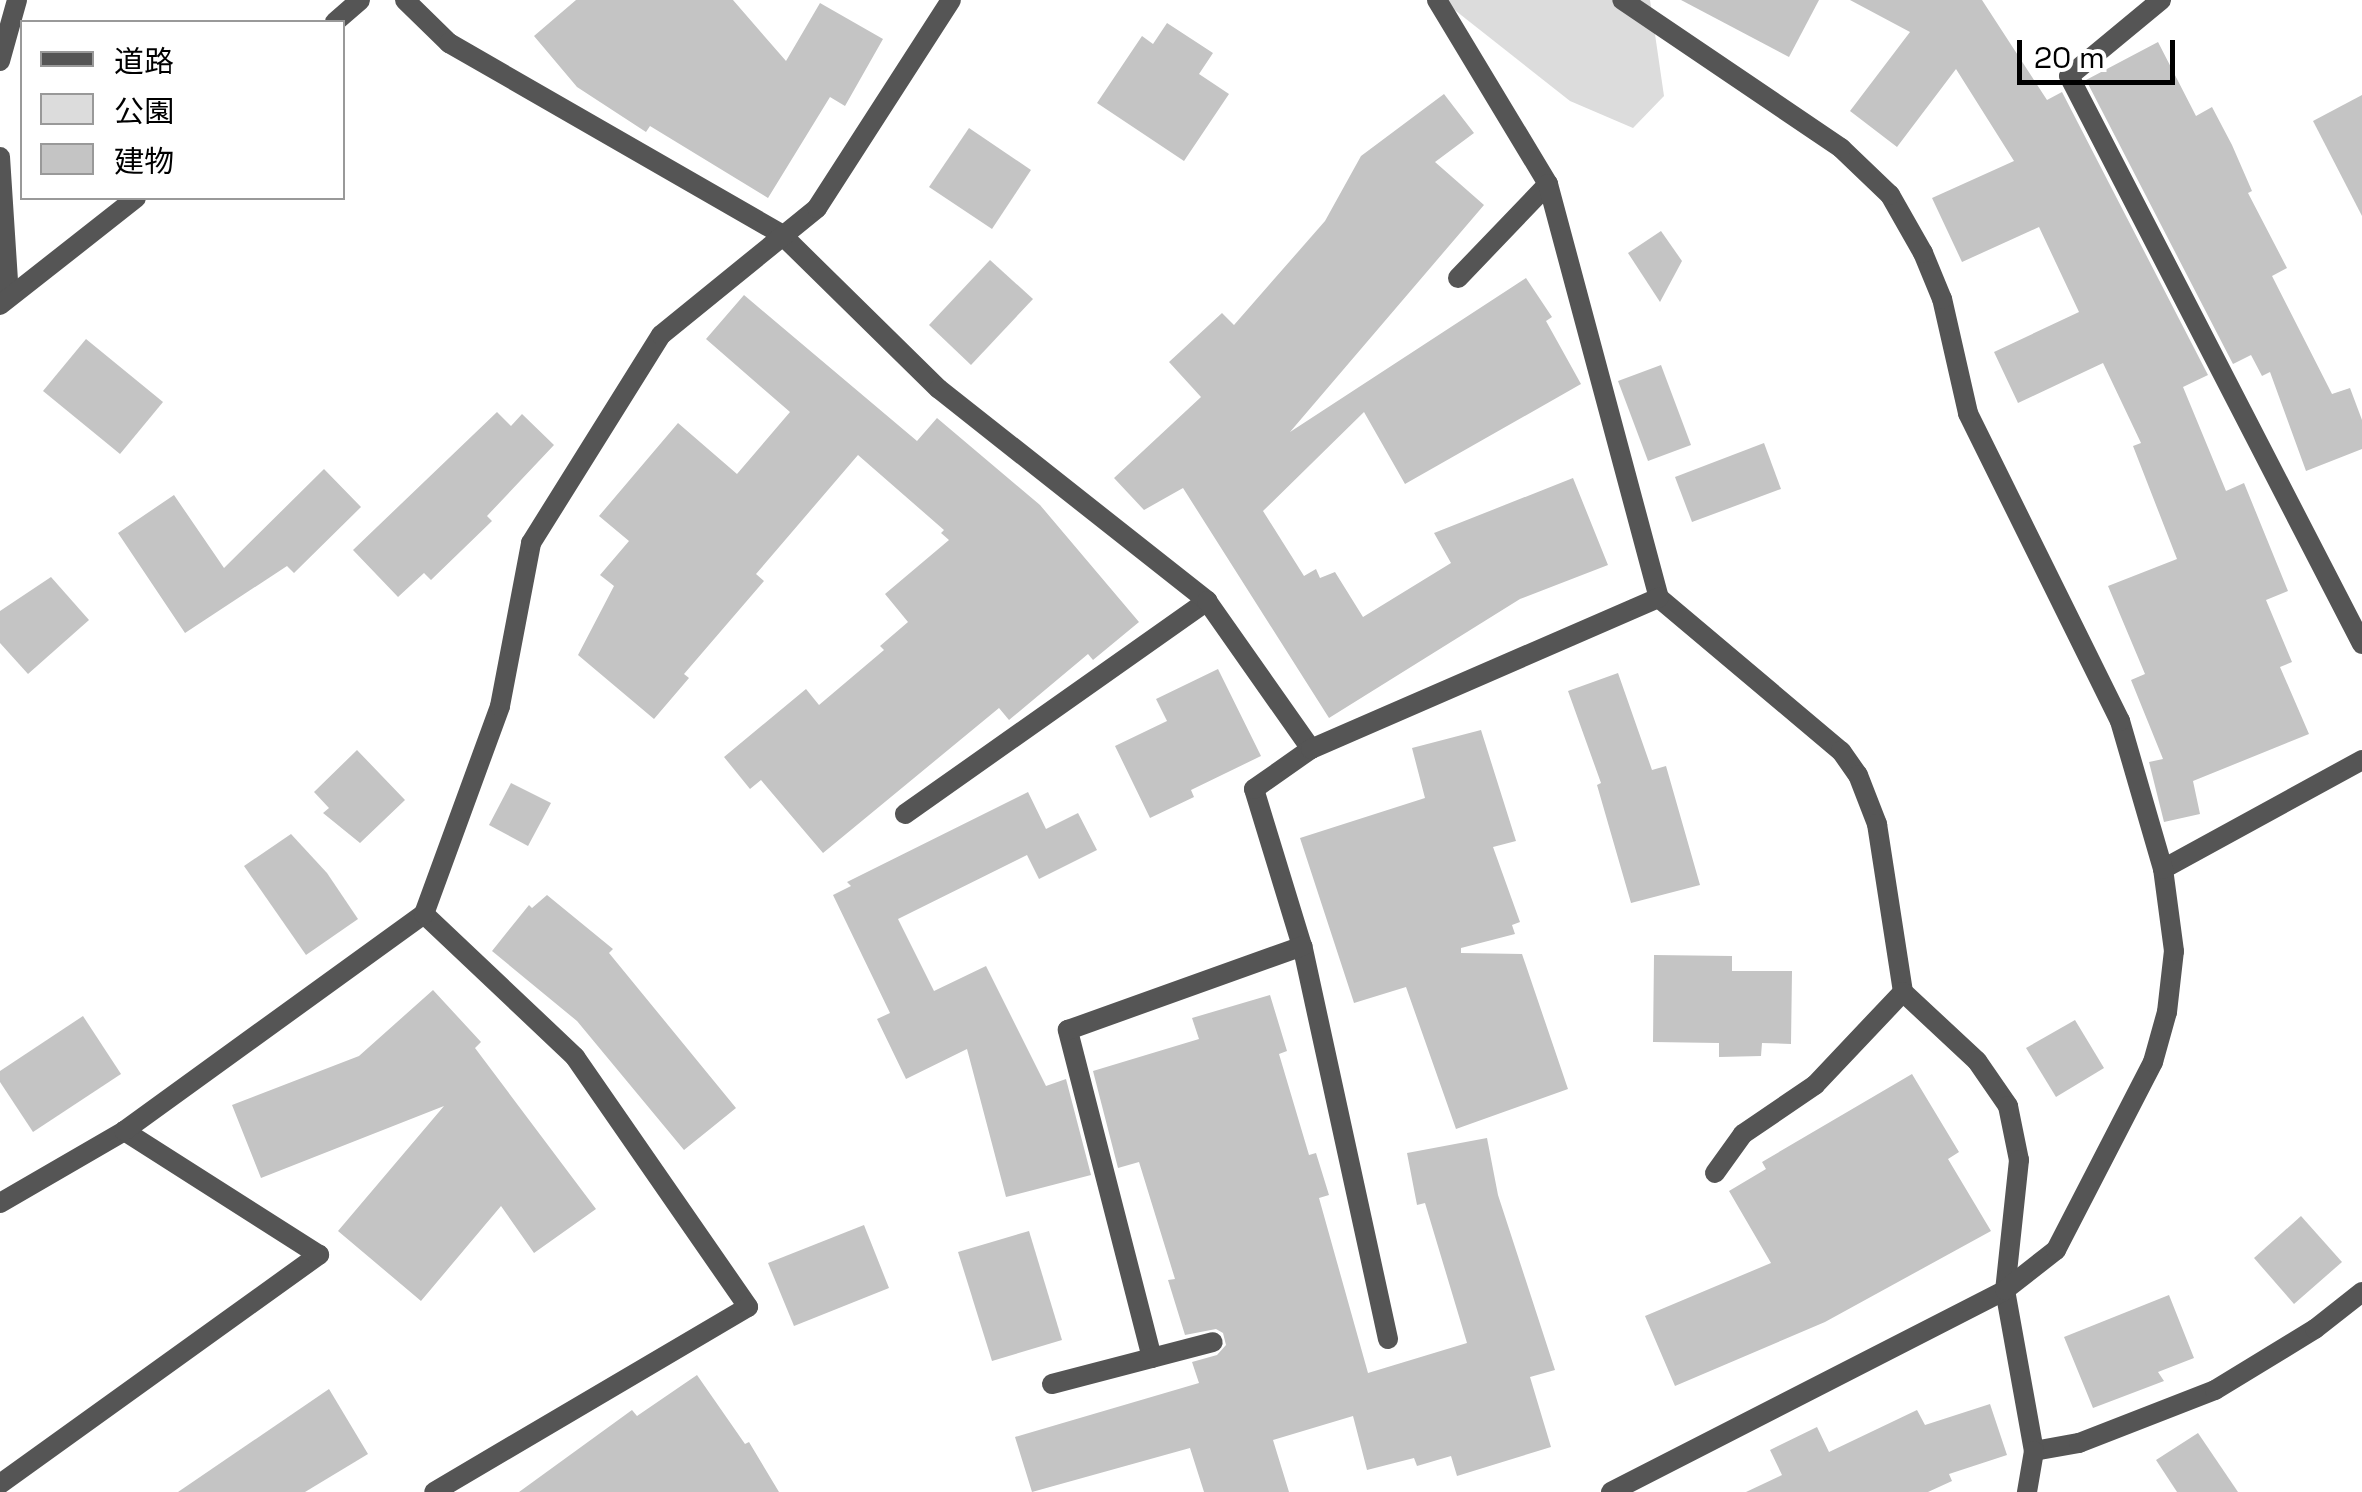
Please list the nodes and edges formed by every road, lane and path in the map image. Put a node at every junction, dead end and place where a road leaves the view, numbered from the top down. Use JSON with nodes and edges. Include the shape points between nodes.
{"nodes":[{"id":1,"x":17,"y":0,"type":"edge"},
{"id":2,"x":360,"y":0,"type":"edge"},
{"id":3,"x":405,"y":0,"type":"edge"},
{"id":4,"x":951,"y":0,"type":"edge"},
{"id":5,"x":1437,"y":0,"type":"edge"},
{"id":6,"x":1622,"y":0,"type":"edge"},
{"id":7,"x":2161,"y":0,"type":"edge"},
{"id":8,"x":337,"y":20,"type":"edge"},
{"id":9,"x":0,"y":61,"type":"edge"},
{"id":10,"x":0,"y":156,"type":"edge"},
{"id":11,"x":1548,"y":184,"type":"junction"},
{"id":12,"x":133,"y":200,"type":"edge"},
{"id":13,"x":781,"y":234,"type":"junction"},
{"id":14,"x":1458,"y":278,"type":"dead end"},
{"id":15,"x":5,"y":300,"type":"edge"},
{"id":16,"x":1659,"y":598,"type":"junction"},
{"id":17,"x":1207,"y":601,"type":"junction"},
{"id":18,"x":2362,"y":644,"type":"edge"},
{"id":19,"x":1310,"y":749,"type":"junction"},
{"id":20,"x":2362,"y":760,"type":"edge"},
{"id":21,"x":905,"y":814,"type":"dead end"},
{"id":22,"x":2163,"y":869,"type":"junction"},
{"id":23,"x":424,"y":914,"type":"junction"},
{"id":24,"x":1302,"y":946,"type":"junction"},
{"id":25,"x":1903,"y":992,"type":"junction"},
{"id":26,"x":124,"y":1132,"type":"junction"},
{"id":27,"x":1715,"y":1172,"type":"dead end"},
{"id":28,"x":0,"y":1203,"type":"edge"},
{"id":29,"x":2006,"y":1290,"type":"junction"},
{"id":30,"x":2362,"y":1292,"type":"edge"},
{"id":31,"x":1388,"y":1339,"type":"dead end"},
{"id":32,"x":1213,"y":1342,"type":"dead end"},
{"id":33,"x":1152,"y":1358,"type":"junction"},
{"id":34,"x":1052,"y":1384,"type":"dead end"},
{"id":35,"x":2034,"y":1452,"type":"junction"},
{"id":36,"x":0,"y":1484,"type":"edge"},
{"id":37,"x":434,"y":1492,"type":"edge"},
{"id":38,"x":1611,"y":1492,"type":"edge"},
{"id":39,"x":2027,"y":1492,"type":"edge"}],
"edges":[{"from":1,"to":9,"type":"street"},
{"from":2,"to":8,"type":"street"},
{"from":3,"to":13,"type":"street","via":[[449,43]]},
{"from":4,"to":13,"type":"street","via":[[817,208]]},
{"from":5,"to":11,"type":"street"},
{"from":6,"to":22,"type":"street","via":[[1841,148],[1890,195],[1942,299],[1968,413],[2120,721]]},
{"from":7,"to":18,"type":"street","via":[[2069,76]]},
{"from":10,"to":15,"type":"street"},
{"from":11,"to":14,"type":"street"},
{"from":11,"to":16,"type":"street"},
{"from":12,"to":15,"type":"street"},
{"from":13,"to":17,"type":"street","via":[[939,389]]},
{"from":13,"to":23,"type":"street","via":[[662,335],[531,543],[500,706]]},
{"from":16,"to":19,"type":"street"},
{"from":16,"to":25,"type":"street","via":[[1840,751],[1858,775],[1877,824]]},
{"from":17,"to":19,"type":"street"},
{"from":17,"to":21,"type":"street"},
{"from":19,"to":24,"type":"street","via":[[1254,790]]},
{"from":20,"to":22,"type":"street"},
{"from":22,"to":29,"type":"street","via":[[2174,951],[2154,1062],[2056,1250]]},
{"from":23,"to":26,"type":"street"},
{"from":23,"to":37,"type":"street","via":[[575,1057],[748,1307]]},
{"from":24,"to":31,"type":"street"},
{"from":24,"to":33,"type":"street","via":[[1068,1030]]},
{"from":25,"to":27,"type":"street","via":[[1815,1085],[1743,1134]]},
{"from":25,"to":29,"type":"street","via":[[1976,1060],[2008,1106],[2020,1160]]},
{"from":26,"to":28,"type":"street"},
{"from":26,"to":36,"type":"street","via":[[319,1255]]},
{"from":29,"to":35,"type":"street"},
{"from":29,"to":38,"type":"street"},
{"from":30,"to":35,"type":"street","via":[[2215,1390],[2079,1443]]},
{"from":32,"to":33,"type":"street"},
{"from":33,"to":34,"type":"street"},
{"from":35,"to":39,"type":"street"}]}
